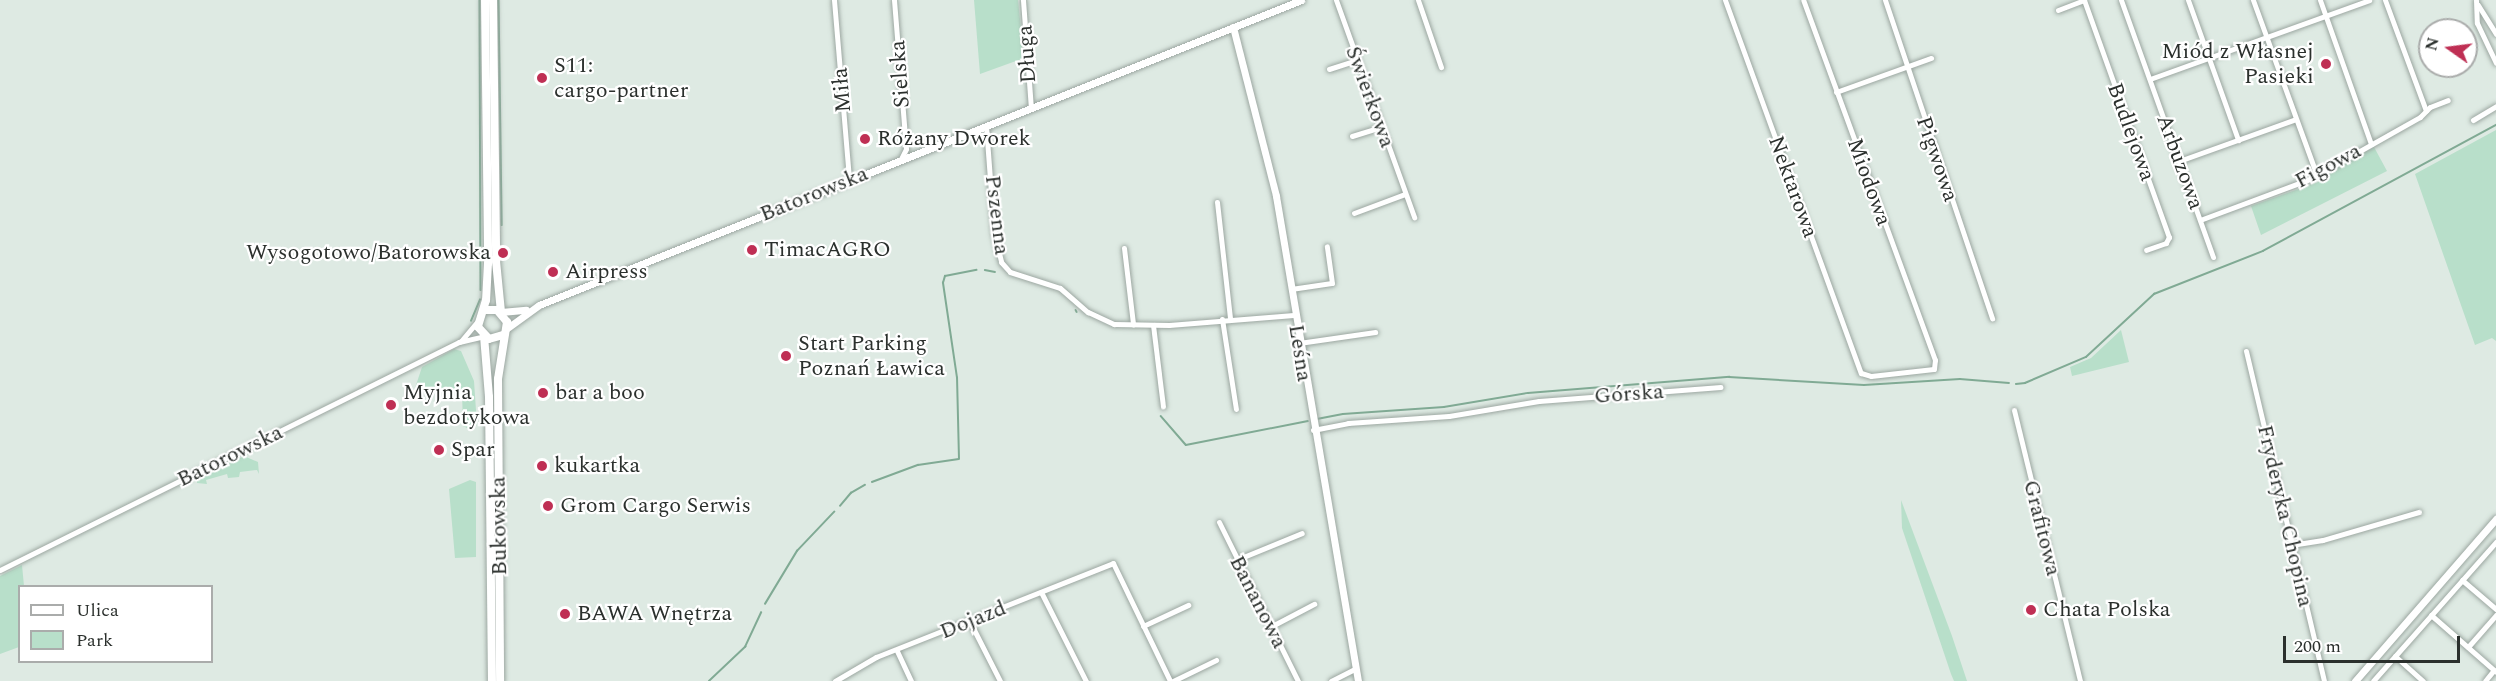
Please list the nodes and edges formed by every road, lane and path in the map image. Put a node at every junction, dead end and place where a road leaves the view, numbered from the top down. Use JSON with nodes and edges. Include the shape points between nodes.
{"nodes":[{"id":1,"x":485,"y":0,"type":"edge"},
{"id":2,"x":493,"y":0,"type":"edge"},
{"id":3,"x":834,"y":0,"type":"edge"},
{"id":4,"x":894,"y":0,"type":"edge"},
{"id":5,"x":1023,"y":0,"type":"edge"},
{"id":6,"x":1301,"y":0,"type":"edge"},
{"id":7,"x":1336,"y":0,"type":"edge"},
{"id":8,"x":1418,"y":0,"type":"edge"},
{"id":9,"x":1725,"y":0,"type":"edge"},
{"id":10,"x":1803,"y":0,"type":"edge"},
{"id":11,"x":1885,"y":0,"type":"edge"},
{"id":12,"x":2084,"y":0,"type":"edge"},
{"id":13,"x":2121,"y":0,"type":"edge"},
{"id":14,"x":2188,"y":0,"type":"edge"},
{"id":15,"x":2253,"y":0,"type":"edge"},
{"id":16,"x":2320,"y":0,"type":"edge"},
{"id":17,"x":2369,"y":0,"type":"edge"},
{"id":18,"x":2385,"y":0,"type":"edge"},
{"id":19,"x":2477,"y":3,"type":"edge"},
{"id":20,"x":2058,"y":9,"type":"dead end"},
{"id":21,"x":2325,"y":16,"type":"junction"},
{"id":22,"x":1233,"y":27,"type":"junction"},
{"id":23,"x":2496,"y":34,"type":"edge"},
{"id":24,"x":2266,"y":37,"type":"junction"},
{"id":25,"x":2208,"y":57,"type":"junction"},
{"id":26,"x":1931,"y":58,"type":"dead end"},
{"id":27,"x":1357,"y":60,"type":"junction"},
{"id":28,"x":2496,"y":63,"type":"edge"},
{"id":29,"x":1441,"y":67,"type":"dead end"},
{"id":30,"x":1905,"y":67,"type":"junction"},
{"id":31,"x":1329,"y":69,"type":"dead end"},
{"id":32,"x":2150,"y":79,"type":"junction"},
{"id":33,"x":1836,"y":92,"type":"junction"},
{"id":34,"x":2448,"y":100,"type":"dead end"},
{"id":35,"x":2496,"y":106,"type":"edge"},
{"id":36,"x":1031,"y":108,"type":"junction"},
{"id":37,"x":2426,"y":111,"type":"junction"},
{"id":38,"x":2296,"y":119,"type":"junction"},
{"id":39,"x":2473,"y":120,"type":"dead end"},
{"id":40,"x":986,"y":126,"type":"junction"},
{"id":41,"x":1381,"y":127,"type":"junction"},
{"id":42,"x":1352,"y":136,"type":"dead end"},
{"id":43,"x":2238,"y":140,"type":"junction"},
{"id":44,"x":2371,"y":144,"type":"junction"},
{"id":45,"x":906,"y":149,"type":"junction"},
{"id":46,"x":914,"y":154,"type":"junction"},
{"id":47,"x":901,"y":159,"type":"junction"},
{"id":48,"x":2179,"y":161,"type":"junction"},
{"id":49,"x":2316,"y":173,"type":"junction"},
{"id":50,"x":849,"y":180,"type":"junction"},
{"id":51,"x":1405,"y":194,"type":"junction"},
{"id":52,"x":1216,"y":202,"type":"dead end"},
{"id":53,"x":1354,"y":213,"type":"dead end"},
{"id":54,"x":1414,"y":217,"type":"dead end"},
{"id":55,"x":2200,"y":219,"type":"junction"},
{"id":56,"x":1327,"y":246,"type":"dead end"},
{"id":57,"x":1125,"y":248,"type":"dead end"},
{"id":58,"x":2146,"y":250,"type":"dead end"},
{"id":59,"x":2213,"y":257,"type":"dead end"},
{"id":60,"x":1290,"y":290,"type":"junction"},
{"id":61,"x":529,"y":309,"type":"junction"},
{"id":62,"x":484,"y":310,"type":"junction"},
{"id":63,"x":501,"y":312,"type":"junction"},
{"id":64,"x":1294,"y":315,"type":"junction"},
{"id":65,"x":1230,"y":318,"type":"junction"},
{"id":66,"x":1992,"y":318,"type":"dead end"},
{"id":67,"x":1222,"y":319,"type":"junction"},
{"id":68,"x":478,"y":321,"type":"junction"},
{"id":69,"x":1133,"y":324,"type":"junction"},
{"id":70,"x":1153,"y":325,"type":"junction"},
{"id":71,"x":505,"y":332,"type":"junction"},
{"id":72,"x":1376,"y":332,"type":"dead end"},
{"id":73,"x":484,"y":336,"type":"junction"},
{"id":74,"x":459,"y":342,"type":"junction"},
{"id":75,"x":1299,"y":344,"type":"junction"},
{"id":76,"x":2246,"y":351,"type":"dead end"},
{"id":77,"x":1935,"y":363,"type":"joint"},
{"id":78,"x":1720,"y":387,"type":"dead end"},
{"id":79,"x":1163,"y":406,"type":"dead end"},
{"id":80,"x":1236,"y":409,"type":"dead end"},
{"id":81,"x":2014,"y":410,"type":"dead end"},
{"id":82,"x":1313,"y":430,"type":"junction"},
{"id":83,"x":2419,"y":512,"type":"dead end"},
{"id":84,"x":2496,"y":519,"type":"edge"},
{"id":85,"x":1219,"y":522,"type":"dead end"},
{"id":86,"x":1302,"y":533,"type":"dead end"},
{"id":87,"x":2496,"y":542,"type":"edge"},
{"id":88,"x":2291,"y":544,"type":"junction"},
{"id":89,"x":1236,"y":560,"type":"junction"},
{"id":90,"x":0,"y":570,"type":"edge"},
{"id":91,"x":2462,"y":580,"type":"junction"},
{"id":92,"x":1041,"y":592,"type":"junction"},
{"id":93,"x":1314,"y":604,"type":"dead end"},
{"id":94,"x":1188,"y":605,"type":"dead end"},
{"id":95,"x":2496,"y":609,"type":"edge"},
{"id":96,"x":2431,"y":615,"type":"junction"},
{"id":97,"x":2496,"y":615,"type":"edge"},
{"id":98,"x":970,"y":622,"type":"junction"},
{"id":99,"x":1143,"y":626,"type":"junction"},
{"id":100,"x":1270,"y":627,"type":"junction"},
{"id":101,"x":2468,"y":647,"type":"junction"},
{"id":102,"x":897,"y":651,"type":"junction"},
{"id":103,"x":2395,"y":656,"type":"junction"},
{"id":104,"x":1216,"y":660,"type":"dead end"},
{"id":105,"x":1355,"y":669,"type":"junction"},
{"id":106,"x":2495,"y":671,"type":"edge"},
{"id":107,"x":492,"y":681,"type":"edge"},
{"id":108,"x":500,"y":681,"type":"edge"},
{"id":109,"x":835,"y":681,"type":"edge"},
{"id":110,"x":910,"y":681,"type":"edge"},
{"id":111,"x":1000,"y":681,"type":"edge"},
{"id":112,"x":1086,"y":681,"type":"edge"},
{"id":113,"x":1172,"y":681,"type":"edge"},
{"id":114,"x":1299,"y":681,"type":"edge"},
{"id":115,"x":1331,"y":681,"type":"edge"},
{"id":116,"x":1358,"y":681,"type":"edge"},
{"id":117,"x":2080,"y":681,"type":"edge"},
{"id":118,"x":2324,"y":681,"type":"edge"},
{"id":119,"x":2355,"y":681,"type":"edge"},
{"id":120,"x":2373,"y":681,"type":"edge"},
{"id":121,"x":2424,"y":681,"type":"edge"},
{"id":122,"x":2485,"y":681,"type":"edge"}],
"edges":[{"from":1,"to":62,"type":"main road","via":[[488,263]]},
{"from":2,"to":63,"type":"main road","via":[[496,251]]},
{"from":3,"to":50,"type":"street","name":"Miła"},
{"from":4,"to":45,"type":"street","name":"Sielska"},
{"from":5,"to":36,"type":"street","name":"Długa"},
{"from":6,"to":22,"type":"street","name":"Batorowska"},
{"from":7,"to":27,"type":"street","name":"Świerkowa"},
{"from":8,"to":29,"type":"street"},
{"from":9,"to":77,"type":"street","name":"Nektarowa","via":[[1861,373],[1906,374],[1934,369]]},
{"from":10,"to":33,"type":"street","name":"Miodowa"},
{"from":11,"to":30,"type":"street","name":"Pigwowa"},
{"from":12,"to":20,"type":"street"},
{"from":12,"to":58,"type":"street","name":"Budlejowa","via":[[2169,237],[2166,243]]},
{"from":13,"to":32,"type":"street","name":"Arbuzowa"},
{"from":14,"to":25,"type":"street"},
{"from":15,"to":24,"type":"street"},
{"from":16,"to":21,"type":"street"},
{"from":17,"to":21,"type":"street"},
{"from":18,"to":37,"type":"street"},
{"from":19,"to":23,"type":"street"},
{"from":19,"to":28,"type":"street","via":[[2477,23]]},
{"from":21,"to":24,"type":"street"},
{"from":21,"to":44,"type":"street"},
{"from":22,"to":36,"type":"street","name":"Batorowska"},
{"from":22,"to":60,"type":"street","name":"Leśna","via":[[1276,196]]},
{"from":24,"to":25,"type":"street"},
{"from":24,"to":38,"type":"street"},
{"from":25,"to":32,"type":"street"},
{"from":25,"to":43,"type":"street"},
{"from":26,"to":30,"type":"street"},
{"from":27,"to":31,"type":"street"},
{"from":27,"to":41,"type":"street","name":"Świerkowa"},
{"from":30,"to":33,"type":"street"},
{"from":30,"to":66,"type":"street","name":"Pigwowa"},
{"from":32,"to":48,"type":"street","name":"Arbuzowa"},
{"from":33,"to":77,"type":"street","name":"Miodowa"},
{"from":34,"to":37,"type":"street","name":"Figowa"},
{"from":35,"to":39,"type":"street"},
{"from":36,"to":40,"type":"street","name":"Batorowska"},
{"from":37,"to":44,"type":"street","name":"Figowa"},
{"from":38,"to":43,"type":"street"},
{"from":38,"to":49,"type":"street"},
{"from":40,"to":46,"type":"street","name":"Batorowska"},
{"from":40,"to":69,"type":"street","name":"Pszenna","via":[[994,233],[1004,268],[1060,288],[1100,319]]},
{"from":41,"to":42,"type":"street"},
{"from":41,"to":51,"type":"street","name":"Świerkowa"},
{"from":43,"to":48,"type":"street"},
{"from":44,"to":49,"type":"street","name":"Figowa"},
{"from":45,"to":46,"type":"street"},
{"from":45,"to":47,"type":"street"},
{"from":46,"to":47,"type":"street","name":"Batorowska"},
{"from":47,"to":50,"type":"street","name":"Batorowska"},
{"from":48,"to":55,"type":"street","name":"Arbuzowa"},
{"from":49,"to":55,"type":"street","name":"Figowa","via":[[2310,179]]},
{"from":50,"to":61,"type":"street","name":"Batorowska"},
{"from":51,"to":53,"type":"street"},
{"from":51,"to":54,"type":"street","name":"Świerkowa"},
{"from":52,"to":65,"type":"street"},
{"from":55,"to":59,"type":"street","name":"Arbuzowa"},
{"from":56,"to":60,"type":"street","via":[[1332,283]]},
{"from":57,"to":69,"type":"street"},
{"from":60,"to":64,"type":"street","name":"Leśna"},
{"from":61,"to":63,"type":"street","name":"Batorowska"},
{"from":61,"to":71,"type":"street","name":"Batorowska"},
{"from":62,"to":63,"type":"main road"},
{"from":62,"to":68,"type":"main road"},
{"from":63,"to":71,"type":"main road","via":[[507,319]]},
{"from":64,"to":65,"type":"street","name":"Pszenna"},
{"from":64,"to":75,"type":"street","name":"Leśna"},
{"from":65,"to":67,"type":"street","name":"Pszenna"},
{"from":67,"to":70,"type":"street","name":"Pszenna"},
{"from":67,"to":80,"type":"street"},
{"from":68,"to":73,"type":"main road"},
{"from":68,"to":74,"type":"street","name":"Batorowska"},
{"from":69,"to":70,"type":"street","name":"Pszenna"},
{"from":70,"to":79,"type":"street"},
{"from":71,"to":73,"type":"main road","via":[[497,340]]},
{"from":71,"to":108,"type":"main road","name":"Bukowska","via":[[498,379]]},
{"from":72,"to":75,"type":"street"},
{"from":73,"to":74,"type":"street","name":"Batorowska"},
{"from":73,"to":107,"type":"main road","name":"Bukowska","via":[[489,397]]},
{"from":74,"to":90,"type":"street","name":"Batorowska"},
{"from":75,"to":82,"type":"street","name":"Leśna"},
{"from":76,"to":88,"type":"street","name":"Fryderyka Chopina"},
{"from":78,"to":82,"type":"street","name":"Górska","via":[[1539,400],[1449,416],[1348,423]]},
{"from":81,"to":117,"type":"street","name":"Grafitowa"},
{"from":82,"to":105,"type":"street","name":"Leśna"},
{"from":83,"to":88,"type":"street","via":[[2313,542]]},
{"from":84,"to":119,"type":"street"},
{"from":85,"to":89,"type":"street","name":"Bananowa"},
{"from":86,"to":89,"type":"street"},
{"from":87,"to":91,"type":"street"},
{"from":88,"to":118,"type":"street","name":"Fryderyka Chopina"},
{"from":89,"to":100,"type":"street","name":"Bananowa"},
{"from":91,"to":95,"type":"street"},
{"from":91,"to":96,"type":"street"},
{"from":92,"to":98,"type":"street","name":"Dojazd"},
{"from":92,"to":99,"type":"street","name":"Dojazd","via":[[1113,563]]},
{"from":92,"to":112,"type":"street"},
{"from":93,"to":100,"type":"street"},
{"from":94,"to":99,"type":"street"},
{"from":96,"to":101,"type":"street"},
{"from":96,"to":103,"type":"street"},
{"from":97,"to":101,"type":"street"},
{"from":98,"to":102,"type":"street","name":"Dojazd"},
{"from":98,"to":111,"type":"street"},
{"from":99,"to":113,"type":"street"},
{"from":100,"to":114,"type":"street","name":"Bananowa"},
{"from":101,"to":106,"type":"street"},
{"from":102,"to":109,"type":"street","name":"Dojazd","via":[[876,657]]},
{"from":102,"to":110,"type":"street"},
{"from":103,"to":120,"type":"street"},
{"from":103,"to":121,"type":"street"},
{"from":104,"to":113,"type":"street"},
{"from":105,"to":115,"type":"street"},
{"from":105,"to":116,"type":"street","name":"Leśna"},
{"from":106,"to":122,"type":"street"}]}
